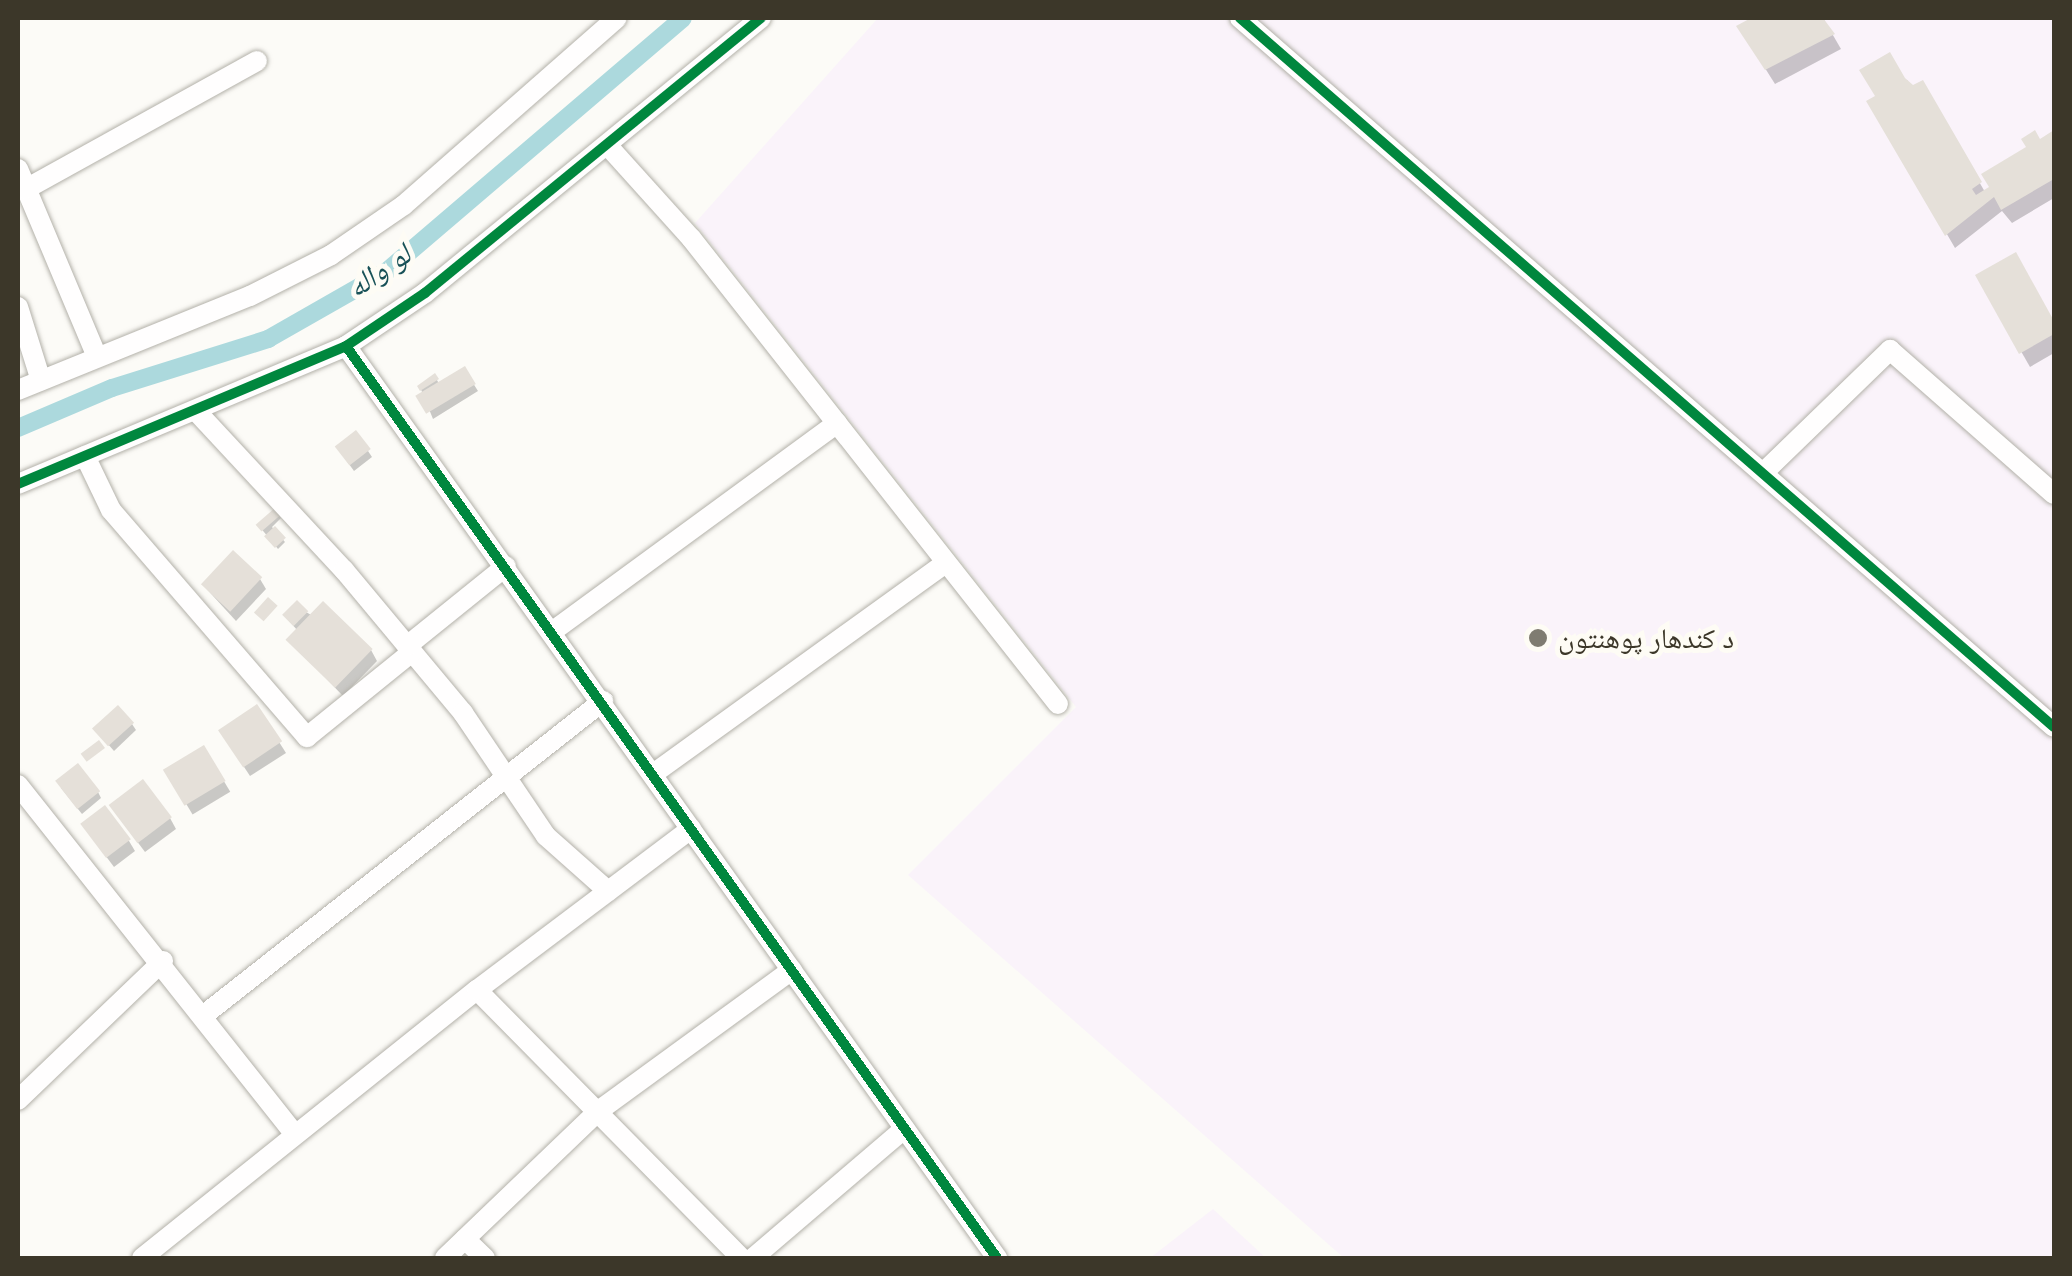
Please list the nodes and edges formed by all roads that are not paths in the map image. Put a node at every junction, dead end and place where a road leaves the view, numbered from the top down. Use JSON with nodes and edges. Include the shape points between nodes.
{"nodes":[{"id":1,"x":618,"y":18,"type":"edge"},
{"id":2,"x":761,"y":18,"type":"edge"},
{"id":3,"x":1240,"y":18,"type":"edge"},
{"id":4,"x":258,"y":61,"type":"dead end"},
{"id":5,"x":609,"y":148,"type":"junction"},
{"id":6,"x":18,"y":168,"type":"edge"},
{"id":7,"x":26,"y":189,"type":"junction"},
{"id":8,"x":18,"y":307,"type":"edge"},
{"id":9,"x":346,"y":346,"type":"junction"},
{"id":10,"x":96,"y":355,"type":"junction"},
{"id":11,"x":41,"y":381,"type":"junction"},
{"id":12,"x":18,"y":390,"type":"edge"},
{"id":13,"x":196,"y":411,"type":"junction"},
{"id":14,"x":837,"y":423,"type":"junction"},
{"id":15,"x":84,"y":456,"type":"junction"},
{"id":16,"x":1763,"y":474,"type":"junction"},
{"id":17,"x":18,"y":484,"type":"edge"},
{"id":18,"x":2054,"y":494,"type":"edge"},
{"id":19,"x":946,"y":563,"type":"junction"},
{"id":20,"x":506,"y":566,"type":"junction"},
{"id":21,"x":553,"y":631,"type":"junction"},
{"id":22,"x":410,"y":649,"type":"junction"},
{"id":23,"x":602,"y":702,"type":"junction"},
{"id":24,"x":1058,"y":704,"type":"dead end"},
{"id":25,"x":2054,"y":727,"type":"edge"},
{"id":26,"x":653,"y":774,"type":"junction"},
{"id":27,"x":503,"y":780,"type":"junction"},
{"id":28,"x":18,"y":785,"type":"edge"},
{"id":29,"x":691,"y":828,"type":"junction"},
{"id":30,"x":608,"y":891,"type":"junction"},
{"id":31,"x":163,"y":961,"type":"junction"},
{"id":32,"x":792,"y":970,"type":"junction"},
{"id":33,"x":477,"y":990,"type":"junction"},
{"id":34,"x":204,"y":1015,"type":"junction"},
{"id":35,"x":18,"y":1100,"type":"edge"},
{"id":36,"x":597,"y":1112,"type":"junction"},
{"id":37,"x":904,"y":1128,"type":"junction"},
{"id":38,"x":294,"y":1133,"type":"junction"},
{"id":39,"x":465,"y":1239,"type":"junction"},
{"id":40,"x":142,"y":1258,"type":"edge"},
{"id":41,"x":445,"y":1258,"type":"edge"},
{"id":42,"x":484,"y":1258,"type":"edge"},
{"id":43,"x":741,"y":1258,"type":"edge"},
{"id":44,"x":753,"y":1258,"type":"edge"},
{"id":45,"x":997,"y":1258,"type":"edge"}],
"edges":[{"from":1,"to":10,"type":"street","via":[[404,204],[332,255],[250,296]]},
{"from":2,"to":5,"type":"street"},
{"from":3,"to":16,"type":"street"},
{"from":4,"to":7,"type":"street"},
{"from":5,"to":9,"type":"street","via":[[426,293]]},
{"from":5,"to":14,"type":"street","via":[[691,238]]},
{"from":6,"to":7,"type":"street"},
{"from":7,"to":10,"type":"street"},
{"from":8,"to":11,"type":"street"},
{"from":9,"to":13,"type":"street"},
{"from":9,"to":20,"type":"street"},
{"from":10,"to":11,"type":"street"},
{"from":11,"to":12,"type":"street"},
{"from":13,"to":15,"type":"street"},
{"from":13,"to":22,"type":"street"},
{"from":14,"to":19,"type":"street"},
{"from":14,"to":21,"type":"street"},
{"from":15,"to":17,"type":"street"},
{"from":15,"to":22,"type":"street","via":[[111,510],[308,738]]},
{"from":16,"to":18,"type":"street","via":[[1890,350]]},
{"from":16,"to":25,"type":"street"},
{"from":19,"to":24,"type":"street"},
{"from":19,"to":26,"type":"street"},
{"from":20,"to":21,"type":"street"},
{"from":20,"to":22,"type":"street"},
{"from":21,"to":23,"type":"street"},
{"from":22,"to":27,"type":"street","via":[[463,713]]},
{"from":23,"to":26,"type":"street"},
{"from":23,"to":27,"type":"street"},
{"from":26,"to":29,"type":"street"},
{"from":27,"to":30,"type":"street","via":[[546,836]]},
{"from":27,"to":34,"type":"street"},
{"from":28,"to":31,"type":"street"},
{"from":29,"to":30,"type":"street"},
{"from":29,"to":32,"type":"street"},
{"from":30,"to":33,"type":"street"},
{"from":31,"to":34,"type":"street"},
{"from":31,"to":35,"type":"street"},
{"from":32,"to":36,"type":"street"},
{"from":32,"to":37,"type":"street"},
{"from":33,"to":36,"type":"street"},
{"from":33,"to":38,"type":"street"},
{"from":34,"to":38,"type":"street"},
{"from":36,"to":39,"type":"street"},
{"from":36,"to":43,"type":"street"},
{"from":37,"to":44,"type":"street"},
{"from":37,"to":45,"type":"street"},
{"from":38,"to":40,"type":"street"},
{"from":39,"to":41,"type":"street"},
{"from":39,"to":42,"type":"street"}]}
